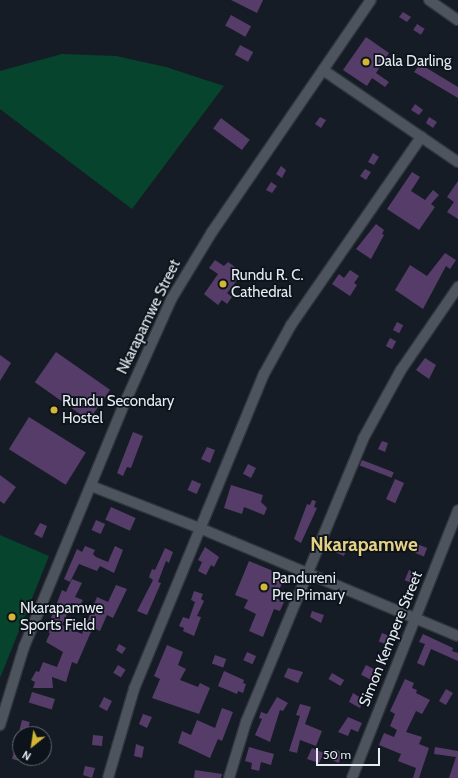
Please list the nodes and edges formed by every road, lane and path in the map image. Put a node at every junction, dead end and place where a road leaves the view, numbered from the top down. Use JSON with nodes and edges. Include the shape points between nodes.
{"nodes":[{"id":1,"x":371,"y":0,"type":"edge"},
{"id":2,"x":429,"y":0,"type":"edge"},
{"id":3,"x":458,"y":20,"type":"edge"},
{"id":4,"x":323,"y":70,"type":"junction"},
{"id":5,"x":421,"y":137,"type":"junction"},
{"id":6,"x":458,"y":162,"type":"edge"},
{"id":7,"x":458,"y":287,"type":"edge"},
{"id":8,"x":91,"y":486,"type":"junction"},
{"id":9,"x":458,"y":510,"type":"edge"},
{"id":10,"x":202,"y":529,"type":"junction"},
{"id":11,"x":306,"y":573,"type":"junction"},
{"id":12,"x":416,"y":619,"type":"junction"},
{"id":13,"x":458,"y":636,"type":"edge"},
{"id":14,"x":0,"y":725,"type":"edge"},
{"id":15,"x":108,"y":778,"type":"edge"},
{"id":16,"x":230,"y":778,"type":"edge"},
{"id":17,"x":352,"y":778,"type":"edge"}],
"edges":[{"from":1,"to":4,"type":"street","name":"Nkarapamwe Street"},
{"from":2,"to":3,"type":"street"},
{"from":4,"to":5,"type":"street"},
{"from":4,"to":8,"type":"street","name":"Nkarapamwe Street","via":[[212,232],[172,298]]},
{"from":5,"to":6,"type":"street"},
{"from":5,"to":10,"type":"street","via":[[291,325],[264,374]]},
{"from":7,"to":11,"type":"street","via":[[379,406]]},
{"from":8,"to":10,"type":"street"},
{"from":8,"to":14,"type":"street","name":"Nkarapamwe Street","via":[[24,647]]},
{"from":9,"to":12,"type":"street","name":"Simon Kempere Street"},
{"from":10,"to":11,"type":"street"},
{"from":10,"to":15,"type":"street","via":[[134,689]]},
{"from":11,"to":12,"type":"street"},
{"from":11,"to":16,"type":"street","via":[[246,722]]},
{"from":12,"to":13,"type":"street"},
{"from":12,"to":17,"type":"street","name":"Simon Kempere Street"}]}
